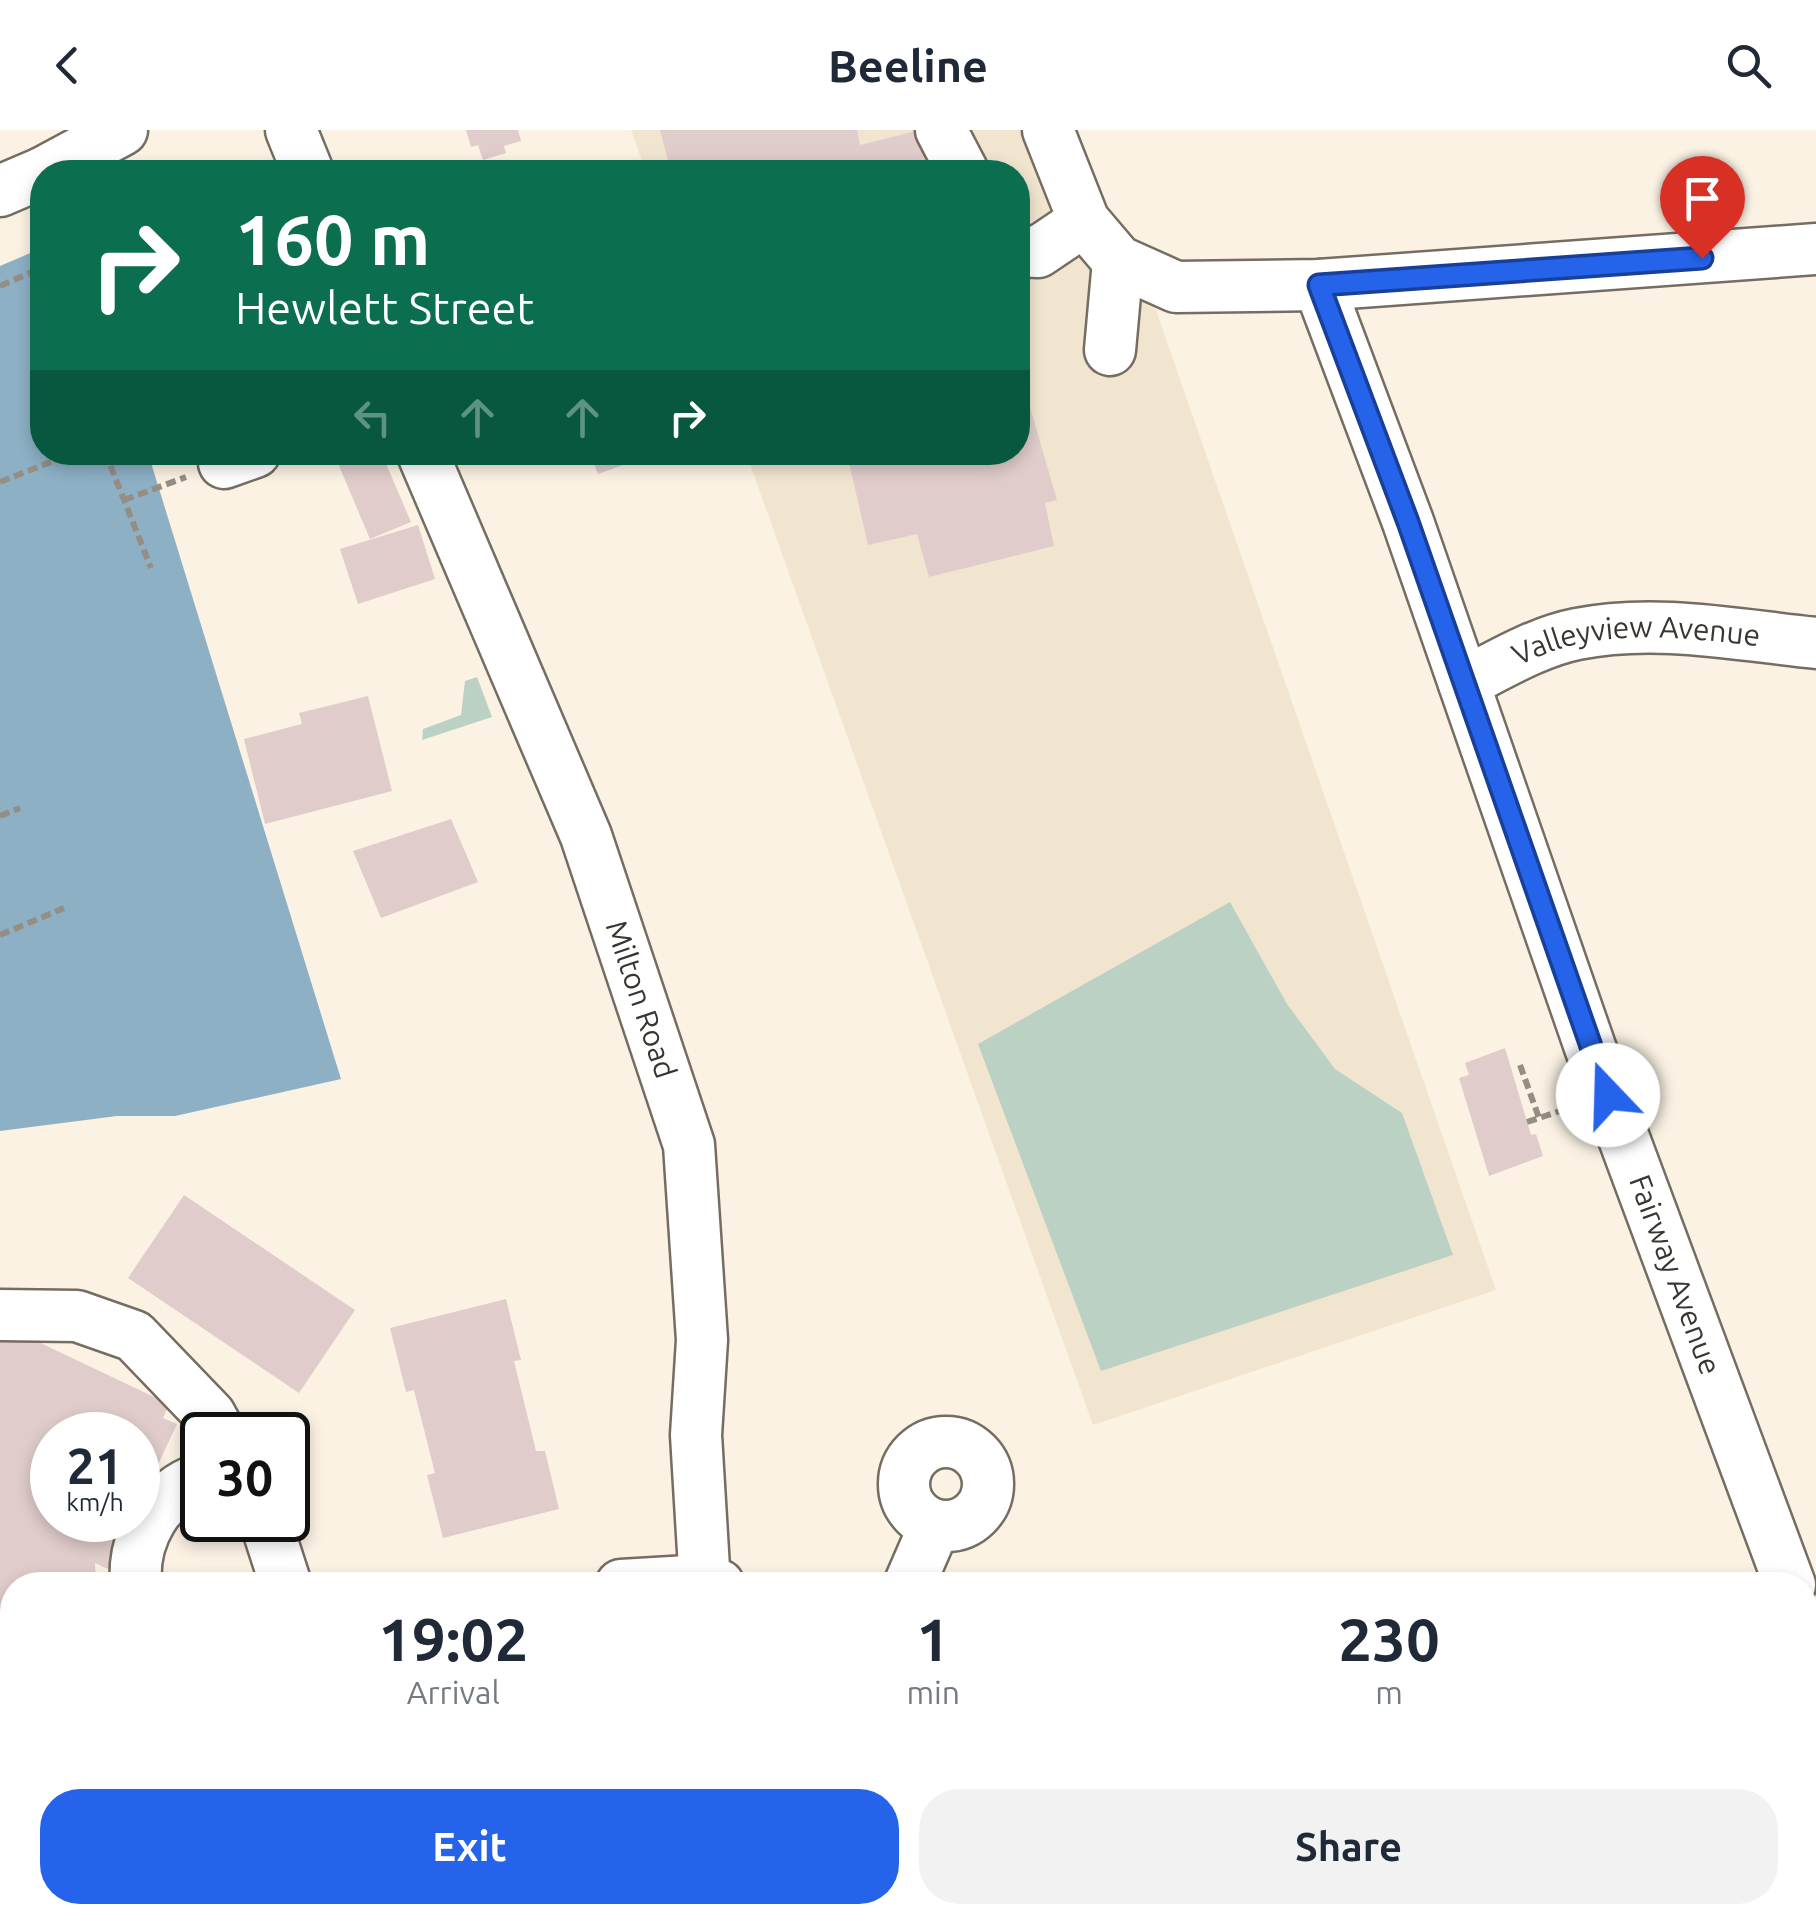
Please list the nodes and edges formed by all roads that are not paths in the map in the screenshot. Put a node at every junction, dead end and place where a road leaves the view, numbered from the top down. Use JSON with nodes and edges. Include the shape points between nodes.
{"nodes":[{"id":1,"x":291,"y":130,"type":"edge"},
{"id":2,"x":941,"y":130,"type":"edge"},
{"id":3,"x":1048,"y":130,"type":"edge"},
{"id":4,"x":104,"y":150,"type":"edge"},
{"id":5,"x":77,"y":160,"type":"edge"},
{"id":6,"x":303,"y":160,"type":"edge"},
{"id":7,"x":957,"y":160,"type":"edge"},
{"id":8,"x":30,"y":178,"type":"edge"},
{"id":9,"x":0,"y":191,"type":"edge"},
{"id":10,"x":1084,"y":221,"type":"junction"},
{"id":11,"x":1816,"y":250,"type":"edge"},
{"id":12,"x":1030,"y":252,"type":"edge"},
{"id":13,"x":1118,"y":261,"type":"junction"},
{"id":14,"x":1319,"y":285,"type":"junction"},
{"id":15,"x":1110,"y":350,"type":"dead end"},
{"id":16,"x":428,"y":465,"type":"edge"},
{"id":17,"x":1816,"y":644,"type":"edge"},
{"id":18,"x":1464,"y":683,"type":"junction"},
{"id":19,"x":0,"y":1315,"type":"edge"},
{"id":20,"x":207,"y":1412,"type":"edge"},
{"id":21,"x":180,"y":1489,"type":"edge"},
{"id":22,"x":935,"y":1524,"type":"dead end"},
{"id":23,"x":272,"y":1542,"type":"edge"},
{"id":24,"x":135,"y":1572,"type":"edge"},
{"id":25,"x":282,"y":1572,"type":"edge"},
{"id":26,"x":709,"y":1572,"type":"edge"},
{"id":27,"x":915,"y":1572,"type":"edge"},
{"id":28,"x":1789,"y":1572,"type":"edge"}],
"edges":[{"from":1,"to":6,"type":"street"},
{"from":2,"to":7,"type":"street"},
{"from":3,"to":10,"type":"street"},
{"from":4,"to":5,"type":"street"},
{"from":8,"to":9,"type":"street"},
{"from":10,"to":12,"type":"street"},
{"from":10,"to":13,"type":"street"},
{"from":11,"to":14,"type":"street"},
{"from":13,"to":14,"type":"street","via":[[1176,287]]},
{"from":13,"to":15,"type":"street"},
{"from":14,"to":18,"type":"street","name":"Fairway Avenue"},
{"from":16,"to":26,"type":"street","name":"Milton Road","via":[[586,836],[689,1145],[702,1340],[696,1435]]},
{"from":17,"to":18,"type":"street","name":"Valleyview Avenue","via":[[1650,626],[1575,634]]},
{"from":18,"to":28,"type":"street","name":"Fairway Avenue","via":[[1590,1047]]},
{"from":19,"to":20,"type":"street","via":[[77,1316],[134,1336]]},
{"from":21,"to":24,"type":"street","via":[[166,1496],[150,1520]]},
{"from":22,"to":27,"type":"street"},
{"from":23,"to":25,"type":"street"}]}
